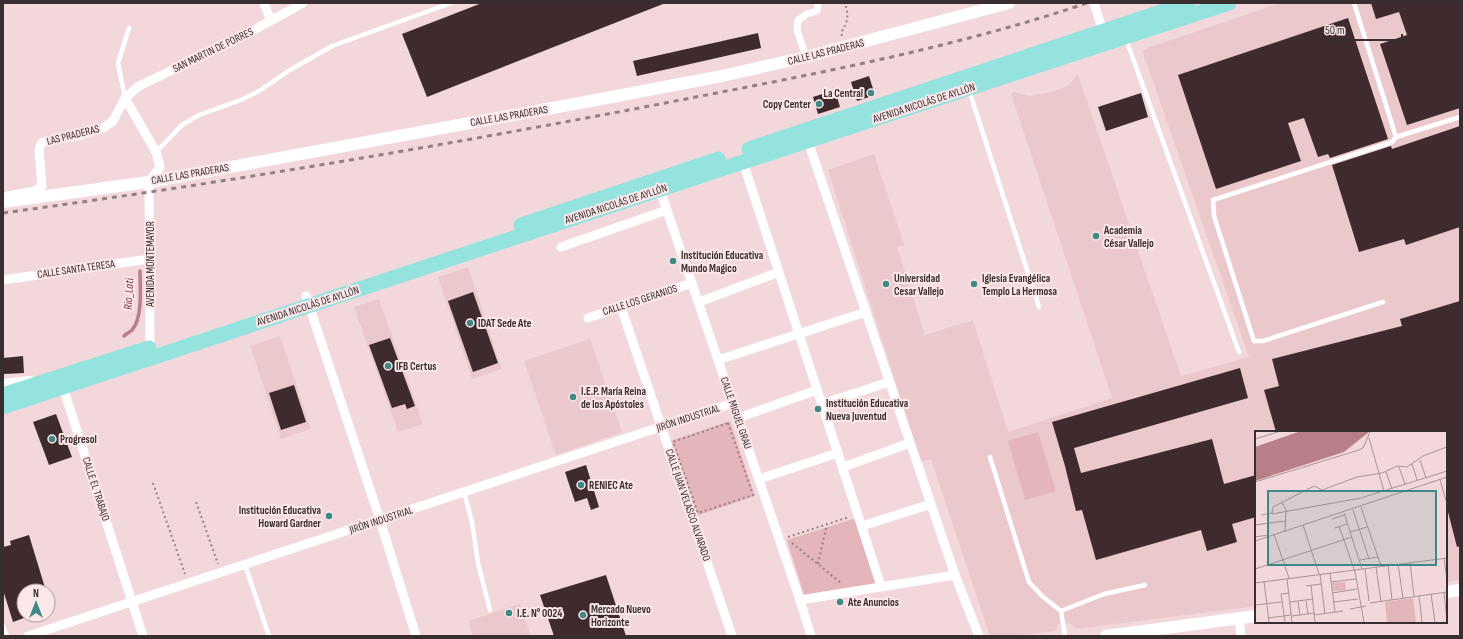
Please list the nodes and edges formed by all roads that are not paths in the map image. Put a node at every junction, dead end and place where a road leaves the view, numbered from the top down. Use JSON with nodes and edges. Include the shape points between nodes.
{"nodes":[{"id":1,"x":264,"y":3,"type":"edge"},
{"id":2,"x":303,"y":3,"type":"edge"},
{"id":3,"x":451,"y":3,"type":"edge"},
{"id":4,"x":818,"y":3,"type":"edge"},
{"id":5,"x":1008,"y":3,"type":"edge"},
{"id":6,"x":1094,"y":3,"type":"edge"},
{"id":7,"x":1188,"y":3,"type":"edge"},
{"id":8,"x":1229,"y":3,"type":"edge"},
{"id":9,"x":1354,"y":3,"type":"edge"},
{"id":10,"x":271,"y":21,"type":"junction"},
{"id":11,"x":129,"y":28,"type":"dead end"},
{"id":12,"x":1126,"y":37,"type":"junction"},
{"id":13,"x":1105,"y":38,"type":"junction"},
{"id":14,"x":806,"y":58,"type":"junction"},
{"id":15,"x":968,"y":88,"type":"junction"},
{"id":16,"x":125,"y":98,"type":"junction"},
{"id":17,"x":1460,"y":117,"type":"edge"},
{"id":18,"x":1396,"y":137,"type":"junction"},
{"id":19,"x":808,"y":141,"type":"junction"},
{"id":20,"x":156,"y":152,"type":"junction"},
{"id":21,"x":743,"y":162,"type":"junction"},
{"id":22,"x":149,"y":182,"type":"junction"},
{"id":23,"x":660,"y":190,"type":"junction"},
{"id":24,"x":3,"y":197,"type":"edge"},
{"id":25,"x":3,"y":202,"type":"edge"},
{"id":26,"x":667,"y":210,"type":"junction"},
{"id":27,"x":561,"y":247,"type":"dead end"},
{"id":28,"x":149,"y":259,"type":"junction"},
{"id":29,"x":779,"y":272,"type":"junction"},
{"id":30,"x":3,"y":280,"type":"edge"},
{"id":31,"x":692,"y":283,"type":"junction"},
{"id":32,"x":308,"y":300,"type":"junction"},
{"id":33,"x":698,"y":302,"type":"junction"},
{"id":34,"x":1383,"y":302,"type":"dead end"},
{"id":35,"x":621,"y":306,"type":"junction"},
{"id":36,"x":1039,"y":307,"type":"dead end"},
{"id":37,"x":866,"y":312,"type":"junction"},
{"id":38,"x":588,"y":318,"type":"dead end"},
{"id":39,"x":799,"y":334,"type":"junction"},
{"id":40,"x":150,"y":347,"type":"junction"},
{"id":41,"x":1239,"y":352,"type":"dead end"},
{"id":42,"x":718,"y":360,"type":"junction"},
{"id":43,"x":58,"y":381,"type":"junction"},
{"id":44,"x":889,"y":382,"type":"junction"},
{"id":45,"x":3,"y":385,"type":"edge"},
{"id":46,"x":817,"y":390,"type":"junction"},
{"id":47,"x":3,"y":395,"type":"edge"},
{"id":48,"x":733,"y":403,"type":"junction"},
{"id":49,"x":822,"y":404,"type":"junction"},
{"id":50,"x":3,"y":407,"type":"edge"},
{"id":51,"x":738,"y":418,"type":"junction"},
{"id":52,"x":662,"y":427,"type":"junction"},
{"id":53,"x":910,"y":443,"type":"junction"},
{"id":54,"x":838,"y":453,"type":"junction"},
{"id":55,"x":990,"y":457,"type":"dead end"},
{"id":56,"x":843,"y":467,"type":"junction"},
{"id":57,"x":759,"y":479,"type":"junction"},
{"id":58,"x":464,"y":492,"type":"junction"},
{"id":59,"x":931,"y":504,"type":"junction"},
{"id":60,"x":380,"y":520,"type":"junction"},
{"id":61,"x":862,"y":526,"type":"junction"},
{"id":62,"x":245,"y":565,"type":"junction"},
{"id":63,"x":955,"y":575,"type":"junction"},
{"id":64,"x":1145,"y":585,"type":"dead end"},
{"id":65,"x":881,"y":586,"type":"junction"},
{"id":66,"x":1460,"y":590,"type":"edge"},
{"id":67,"x":1447,"y":592,"type":"edge"},
{"id":68,"x":800,"y":600,"type":"junction"},
{"id":69,"x":132,"y":602,"type":"junction"},
{"id":70,"x":490,"y":610,"type":"dead end"},
{"id":71,"x":1061,"y":611,"type":"junction"},
{"id":72,"x":1255,"y":616,"type":"edge"},
{"id":73,"x":1239,"y":618,"type":"junction"},
{"id":74,"x":3,"y":626,"type":"edge"},
{"id":75,"x":1136,"y":634,"type":"edge"},
{"id":76,"x":7,"y":636,"type":"edge"},
{"id":77,"x":28,"y":636,"type":"edge"},
{"id":78,"x":143,"y":636,"type":"edge"},
{"id":79,"x":269,"y":636,"type":"edge"},
{"id":80,"x":416,"y":636,"type":"edge"},
{"id":81,"x":732,"y":636,"type":"edge"},
{"id":82,"x":811,"y":636,"type":"edge"},
{"id":83,"x":978,"y":636,"type":"edge"},
{"id":84,"x":1065,"y":636,"type":"edge"},
{"id":85,"x":1106,"y":636,"type":"edge"},
{"id":86,"x":1241,"y":636,"type":"edge"}],
"edges":[{"from":1,"to":10,"type":"street"},
{"from":2,"to":10,"type":"street","name":"SAN MARTIN DE PORRES"},
{"from":3,"to":20,"type":"lane","via":[[332,46],[259,91],[199,115],[182,126]]},
{"from":4,"to":14,"type":"street","via":[[817,11],[798,20],[797,30]]},
{"from":5,"to":14,"type":"street","name":"CALLE LAS PRADERAS"},
{"from":6,"to":13,"type":"street"},
{"from":7,"to":13,"type":"main road","name":"AVENIDA NICOLÁS DE AYLLÓN"},
{"from":8,"to":12,"type":"main road","name":"AVENIDA NICOLÁS DE AYLLÓN"},
{"from":9,"to":18,"type":"lane"},
{"from":10,"to":16,"type":"street","name":"SAN MARTIN DE PORRES","via":[[139,86]]},
{"from":11,"to":16,"type":"lane","via":[[118,63]]},
{"from":12,"to":13,"type":"main road","name":"AVENIDA NICOLÁS DE AYLLÓN"},
{"from":12,"to":41,"type":"lane"},
{"from":13,"to":15,"type":"main road","name":"AVENIDA NICOLÁS DE AYLLÓN"},
{"from":13,"to":32,"type":"main road","name":"AVENIDA NICOLÁS DE AYLLÓN"},
{"from":14,"to":22,"type":"street","name":"CALLE LAS PRADERAS","via":[[601,99]]},
{"from":15,"to":19,"type":"main road","name":"AVENIDA NICOLÁS DE AYLLÓN"},
{"from":15,"to":36,"type":"lane"},
{"from":16,"to":20,"type":"street"},
{"from":16,"to":24,"type":"street","name":"LAS PRADERAS","via":[[113,121],[103,128],[43,142],[39,151],[42,186],[35,191]]},
{"from":17,"to":18,"type":"lane"},
{"from":18,"to":34,"type":"lane","via":[[1392,142],[1213,200],[1214,216],[1254,341],[1263,341]]},
{"from":19,"to":21,"type":"main road","name":"AVENIDA NICOLÁS DE AYLLÓN"},
{"from":19,"to":37,"type":"street"},
{"from":20,"to":22,"type":"street","via":[[160,167]]},
{"from":21,"to":23,"type":"main road","name":"AVENIDA NICOLÁS DE AYLLÓN"},
{"from":21,"to":29,"type":"street"},
{"from":22,"to":25,"type":"street","name":"CALLE LAS PRADERAS"},
{"from":22,"to":28,"type":"street","name":"AVENIDA MONTEMAYOR"},
{"from":23,"to":26,"type":"street","name":"CALLE MIGUEL GRAU"},
{"from":23,"to":32,"type":"main road","name":"AVENIDA NICOLÁS DE AYLLÓN"},
{"from":26,"to":27,"type":"street"},
{"from":26,"to":31,"type":"street","name":"CALLE MIGUEL GRAU"},
{"from":28,"to":30,"type":"street","name":"CALLE SANTA TERESA"},
{"from":28,"to":40,"type":"street","name":"AVENIDA MONTEMAYOR"},
{"from":29,"to":33,"type":"street"},
{"from":29,"to":39,"type":"street"},
{"from":31,"to":33,"type":"street","name":"CALLE MIGUEL GRAU"},
{"from":31,"to":35,"type":"street","name":"CALLE LOS GERANIOS"},
{"from":32,"to":40,"type":"main road","name":"AVENIDA NICOLÁS DE AYLLÓN"},
{"from":32,"to":43,"type":"main road","name":"AVENIDA NICOLÁS DE AYLLÓN"},
{"from":32,"to":60,"type":"street"},
{"from":33,"to":42,"type":"street","name":"CALLE MIGUEL GRAU"},
{"from":35,"to":38,"type":"street","name":"CALLE LOS GERANIOS"},
{"from":35,"to":52,"type":"street","name":"CALLE JUAN VELASCO ALVARADO"},
{"from":37,"to":39,"type":"street"},
{"from":37,"to":44,"type":"street"},
{"from":39,"to":42,"type":"street"},
{"from":39,"to":46,"type":"street"},
{"from":40,"to":43,"type":"main road","name":"AVENIDA NICOLÁS DE AYLLÓN"},
{"from":42,"to":48,"type":"street","name":"CALLE MIGUEL GRAU"},
{"from":43,"to":45,"type":"street"},
{"from":43,"to":47,"type":"main road","name":"AVENIDA NICOLÁS DE AYLLÓN"},
{"from":43,"to":50,"type":"main road","name":"AVENIDA NICOLÁS DE AYLLÓN"},
{"from":43,"to":69,"type":"street","name":"CALLE EL TRABAJO"},
{"from":44,"to":49,"type":"street"},
{"from":44,"to":53,"type":"street"},
{"from":46,"to":49,"type":"street"},
{"from":46,"to":51,"type":"street"},
{"from":48,"to":51,"type":"street","name":"CALLE MIGUEL GRAU"},
{"from":48,"to":52,"type":"street","name":"JIRÓN INDUSTRIAL"},
{"from":49,"to":54,"type":"street"},
{"from":51,"to":57,"type":"street","name":"CALLE MIGUEL GRAU"},
{"from":52,"to":58,"type":"street","name":"JIRÓN INDUSTRIAL"},
{"from":52,"to":81,"type":"street","name":"CALLE JUAN VELASCO ALVARADO"},
{"from":53,"to":56,"type":"street"},
{"from":53,"to":59,"type":"street"},
{"from":54,"to":56,"type":"street"},
{"from":54,"to":57,"type":"street"},
{"from":55,"to":71,"type":"lane","via":[[1029,582]]},
{"from":56,"to":61,"type":"street"},
{"from":57,"to":68,"type":"street","name":"CALLE MIGUEL GRAU"},
{"from":58,"to":60,"type":"street","name":"JIRÓN INDUSTRIAL"},
{"from":58,"to":70,"type":"lane"},
{"from":59,"to":61,"type":"street"},
{"from":59,"to":63,"type":"street"},
{"from":60,"to":62,"type":"street","name":"JIRÓN INDUSTRIAL"},
{"from":60,"to":80,"type":"street"},
{"from":61,"to":65,"type":"street"},
{"from":62,"to":69,"type":"street","name":"JIRÓN INDUSTRIAL"},
{"from":62,"to":79,"type":"lane"},
{"from":63,"to":65,"type":"street"},
{"from":63,"to":83,"type":"street"},
{"from":64,"to":71,"type":"lane","via":[[1104,594]]},
{"from":65,"to":68,"type":"street"},
{"from":66,"to":67,"type":"street"},
{"from":68,"to":82,"type":"street","name":"CALLE MIGUEL GRAU"},
{"from":69,"to":77,"type":"street","name":"JIRÓN INDUSTRIAL"},
{"from":69,"to":78,"type":"street","name":"CALLE EL TRABAJO"},
{"from":71,"to":84,"type":"lane"},
{"from":72,"to":73,"type":"street"},
{"from":73,"to":75,"type":"street"},
{"from":73,"to":86,"type":"street"},
{"from":74,"to":76,"type":"lane"},
{"from":75,"to":85,"type":"street"}]}
